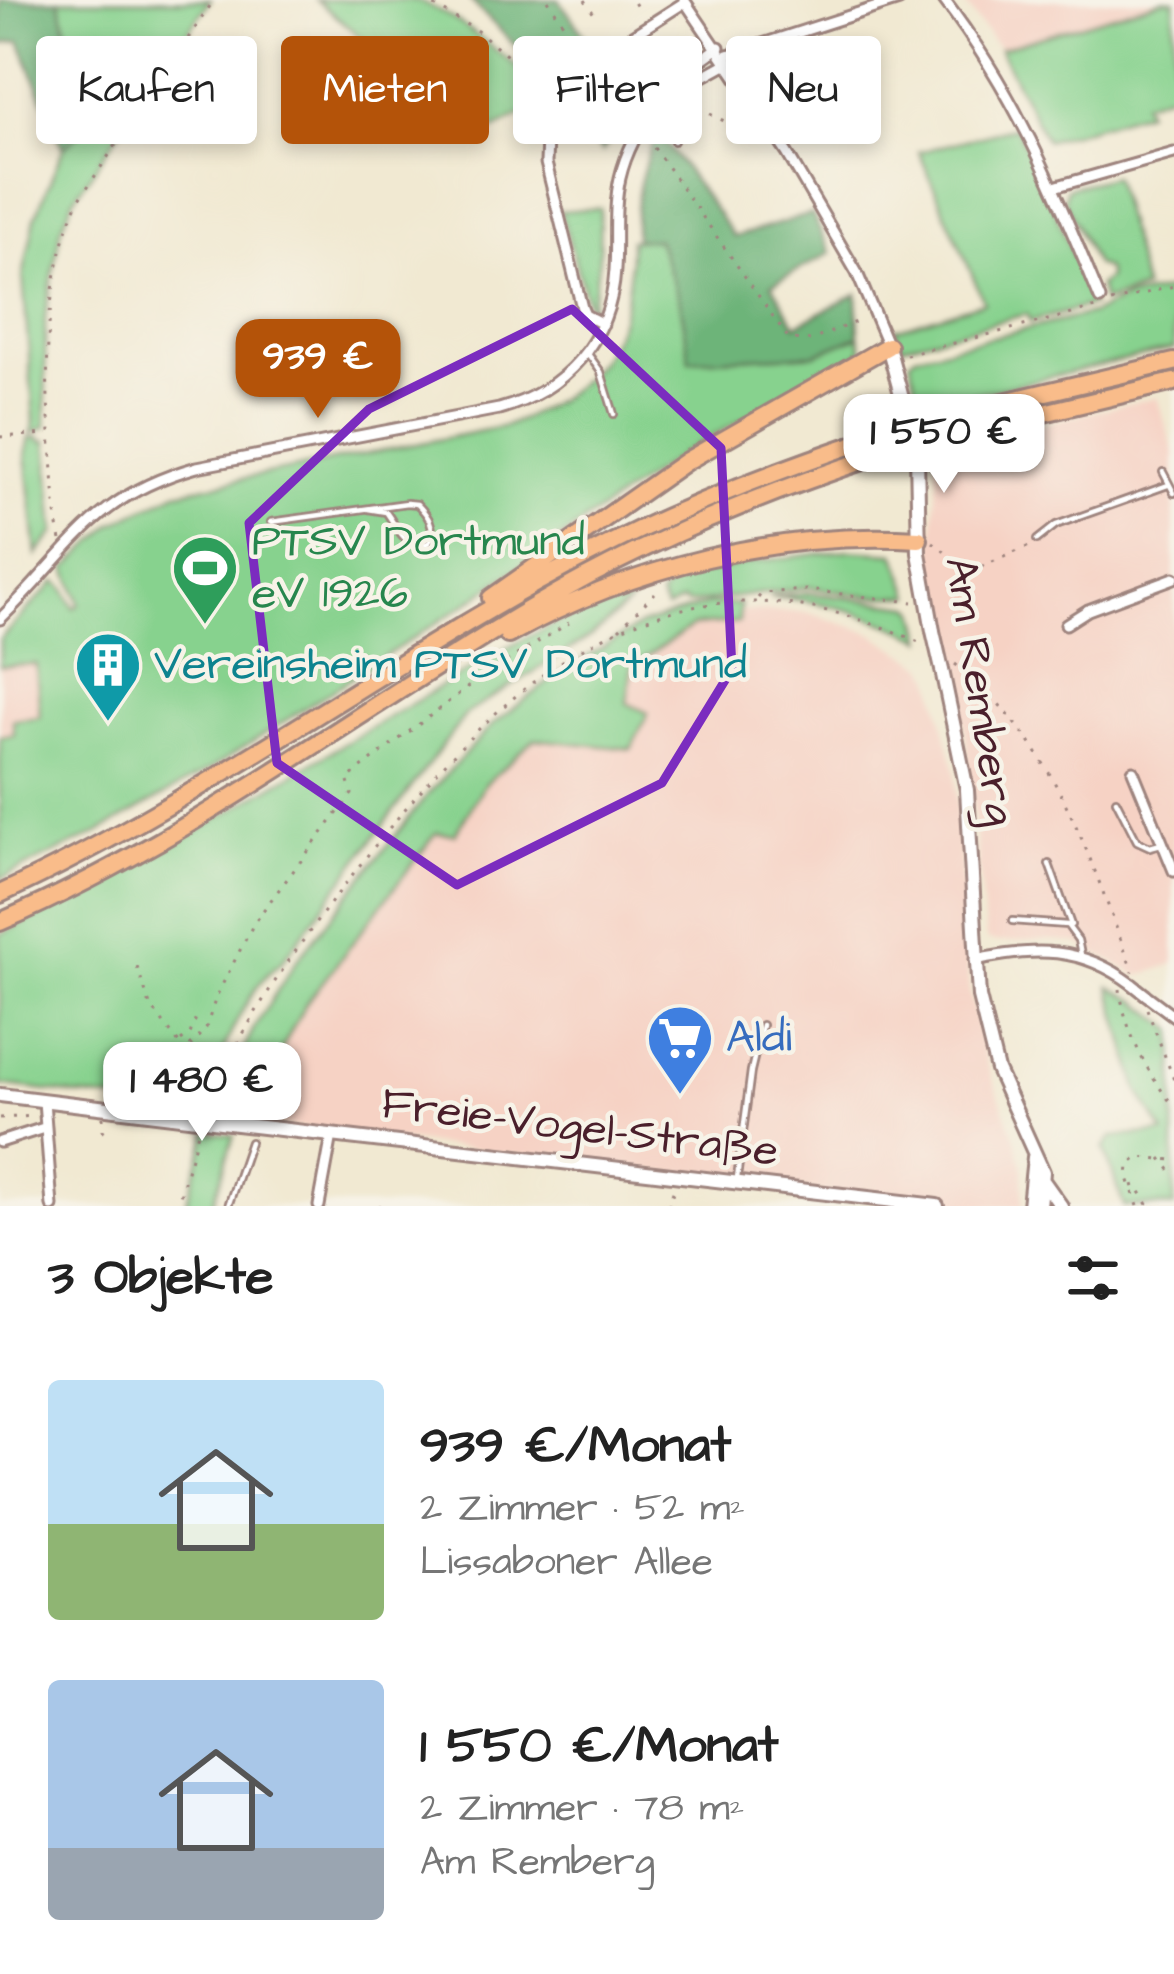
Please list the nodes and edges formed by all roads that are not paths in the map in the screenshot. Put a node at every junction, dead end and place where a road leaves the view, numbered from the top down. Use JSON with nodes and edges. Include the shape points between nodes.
{"nodes":[{"id":1,"x":899,"y":0,"type":"edge"},
{"id":2,"x":944,"y":0,"type":"edge"},
{"id":3,"x":684,"y":1,"type":"edge"},
{"id":4,"x":724,"y":55,"type":"junction"},
{"id":5,"x":702,"y":67,"type":"edge"},
{"id":6,"x":702,"y":72,"type":"edge"},
{"id":7,"x":633,"y":144,"type":"edge"},
{"id":8,"x":1174,"y":152,"type":"edge"},
{"id":9,"x":1054,"y":187,"type":"junction"},
{"id":10,"x":1104,"y":272,"type":"dead end"},
{"id":11,"x":1090,"y":278,"type":"junction"},
{"id":12,"x":1100,"y":299,"type":"dead end"},
{"id":13,"x":603,"y":324,"type":"junction"},
{"id":14,"x":888,"y":346,"type":"junction"},
{"id":15,"x":587,"y":352,"type":"junction"},
{"id":16,"x":1174,"y":362,"type":"edge"},
{"id":17,"x":1174,"y":382,"type":"edge"},
{"id":18,"x":614,"y":414,"type":"dead end"},
{"id":19,"x":875,"y":447,"type":"junction"},
{"id":20,"x":1163,"y":472,"type":"dead end"},
{"id":21,"x":1168,"y":485,"type":"junction"},
{"id":22,"x":1174,"y":493,"type":"edge"},
{"id":23,"x":368,"y":509,"type":"junction"},
{"id":24,"x":271,"y":522,"type":"dead end"},
{"id":25,"x":924,"y":539,"type":"junction"},
{"id":26,"x":1037,"y":540,"type":"road end"},
{"id":27,"x":1174,"y":578,"type":"edge"},
{"id":28,"x":0,"y":619,"type":"edge"},
{"id":29,"x":1066,"y":624,"type":"dead end"},
{"id":30,"x":436,"y":669,"type":"junction"},
{"id":31,"x":377,"y":677,"type":"junction"},
{"id":32,"x":1133,"y":771,"type":"dead end"},
{"id":33,"x":1116,"y":800,"type":"dead end"},
{"id":34,"x":1169,"y":842,"type":"edge"},
{"id":35,"x":1049,"y":864,"type":"dead end"},
{"id":36,"x":1174,"y":871,"type":"edge"},
{"id":37,"x":0,"y":894,"type":"edge"},
{"id":38,"x":1012,"y":921,"type":"dead end"},
{"id":39,"x":0,"y":922,"type":"edge"},
{"id":40,"x":1073,"y":930,"type":"junction"},
{"id":41,"x":1081,"y":956,"type":"junction"},
{"id":42,"x":976,"y":960,"type":"junction"},
{"id":43,"x":1174,"y":1016,"type":"edge"},
{"id":44,"x":761,"y":1025,"type":"dead end"},
{"id":45,"x":0,"y":1096,"type":"edge"},
{"id":46,"x":41,"y":1108,"type":"junction"},
{"id":47,"x":44,"y":1128,"type":"junction"},
{"id":48,"x":332,"y":1136,"type":"junction"},
{"id":49,"x":0,"y":1142,"type":"edge"},
{"id":50,"x":250,"y":1142,"type":"dead end"},
{"id":51,"x":1034,"y":1157,"type":"junction"},
{"id":52,"x":1044,"y":1182,"type":"junction"},
{"id":53,"x":736,"y":1183,"type":"junction"},
{"id":54,"x":52,"y":1206,"type":"edge"},
{"id":55,"x":228,"y":1206,"type":"edge"},
{"id":56,"x":319,"y":1206,"type":"edge"},
{"id":57,"x":937,"y":1206,"type":"edge"},
{"id":58,"x":1028,"y":1206,"type":"edge"},
{"id":59,"x":1040,"y":1206,"type":"edge"},
{"id":60,"x":1061,"y":1206,"type":"edge"}],
"edges":[{"from":1,"to":4,"type":"street"},
{"from":2,"to":9,"type":"street","via":[[998,74]]},
{"from":3,"to":4,"type":"street","name":"Am Remberg"},
{"from":3,"to":13,"type":"street","via":[[549,89],[546,164],[582,308]]},
{"from":4,"to":5,"type":"street"},
{"from":4,"to":6,"type":"street"},
{"from":4,"to":14,"type":"street","name":"Am Remberg","via":[[857,274]]},
{"from":7,"to":13,"type":"street","via":[[621,172],[615,275]]},
{"from":8,"to":9,"type":"street"},
{"from":9,"to":11,"type":"street"},
{"from":10,"to":11,"type":"street"},
{"from":11,"to":12,"type":"street"},
{"from":13,"to":15,"type":"street"},
{"from":14,"to":25,"type":"street","name":"Am Remberg","via":[[917,454]]},
{"from":14,"to":31,"type":"highway","via":[[686,462]]},
{"from":15,"to":18,"type":"lane"},
{"from":15,"to":28,"type":"street","via":[[564,377],[516,405],[173,474],[110,506]]},
{"from":16,"to":19,"type":"highway","bridge":true,"via":[[948,415]]},
{"from":17,"to":19,"type":"highway","bridge":true},
{"from":19,"to":30,"type":"highway","via":[[633,554]]},
{"from":19,"to":31,"type":"highway","via":[[770,473],[646,526]]},
{"from":20,"to":21,"type":"lane"},
{"from":21,"to":22,"type":"lane"},
{"from":21,"to":26,"type":"lane","via":[[1056,525]]},
{"from":23,"to":23,"type":"lane","via":[[418,504],[433,535],[413,545],[386,512]]},
{"from":23,"to":24,"type":"lane"},
{"from":25,"to":30,"type":"highway","via":[[790,544],[674,567],[566,605]]},
{"from":25,"to":42,"type":"street","name":"Am Remberg","bridge":true,"via":[[933,631],[947,666],[967,790]]},
{"from":27,"to":29,"type":"street"},
{"from":30,"to":39,"type":"highway","via":[[188,826]]},
{"from":31,"to":37,"type":"highway","via":[[167,808]]},
{"from":32,"to":34,"type":"street"},
{"from":33,"to":34,"type":"lane","via":[[1137,841]]},
{"from":34,"to":36,"type":"street"},
{"from":35,"to":40,"type":"lane"},
{"from":38,"to":40,"type":"lane"},
{"from":40,"to":41,"type":"lane"},
{"from":41,"to":42,"type":"street","via":[[1034,950]]},
{"from":41,"to":43,"type":"street","bridge":true,"via":[[1130,980]]},
{"from":42,"to":51,"type":"street","name":"Am Remberg","via":[[993,1059]]},
{"from":44,"to":53,"type":"lane"},
{"from":45,"to":46,"type":"street","name":"Freie-Vogel-Straße"},
{"from":46,"to":47,"type":"street"},
{"from":46,"to":48,"type":"street","name":"Freie-Vogel-Straße","bridge":true,"via":[[169,1112]]},
{"from":47,"to":49,"type":"street"},
{"from":47,"to":54,"type":"street"},
{"from":48,"to":53,"type":"street","name":"Freie-Vogel-Straße"},
{"from":48,"to":56,"type":"street"},
{"from":50,"to":55,"type":"lane"},
{"from":51,"to":52,"type":"street","name":"Am Remberg"},
{"from":51,"to":58,"type":"street","name":"Am Remberg"},
{"from":52,"to":59,"type":"street"},
{"from":52,"to":60,"type":"street","name":"Am Remberg"},
{"from":53,"to":57,"type":"street","name":"Freie-Vogel-Straße"}]}
